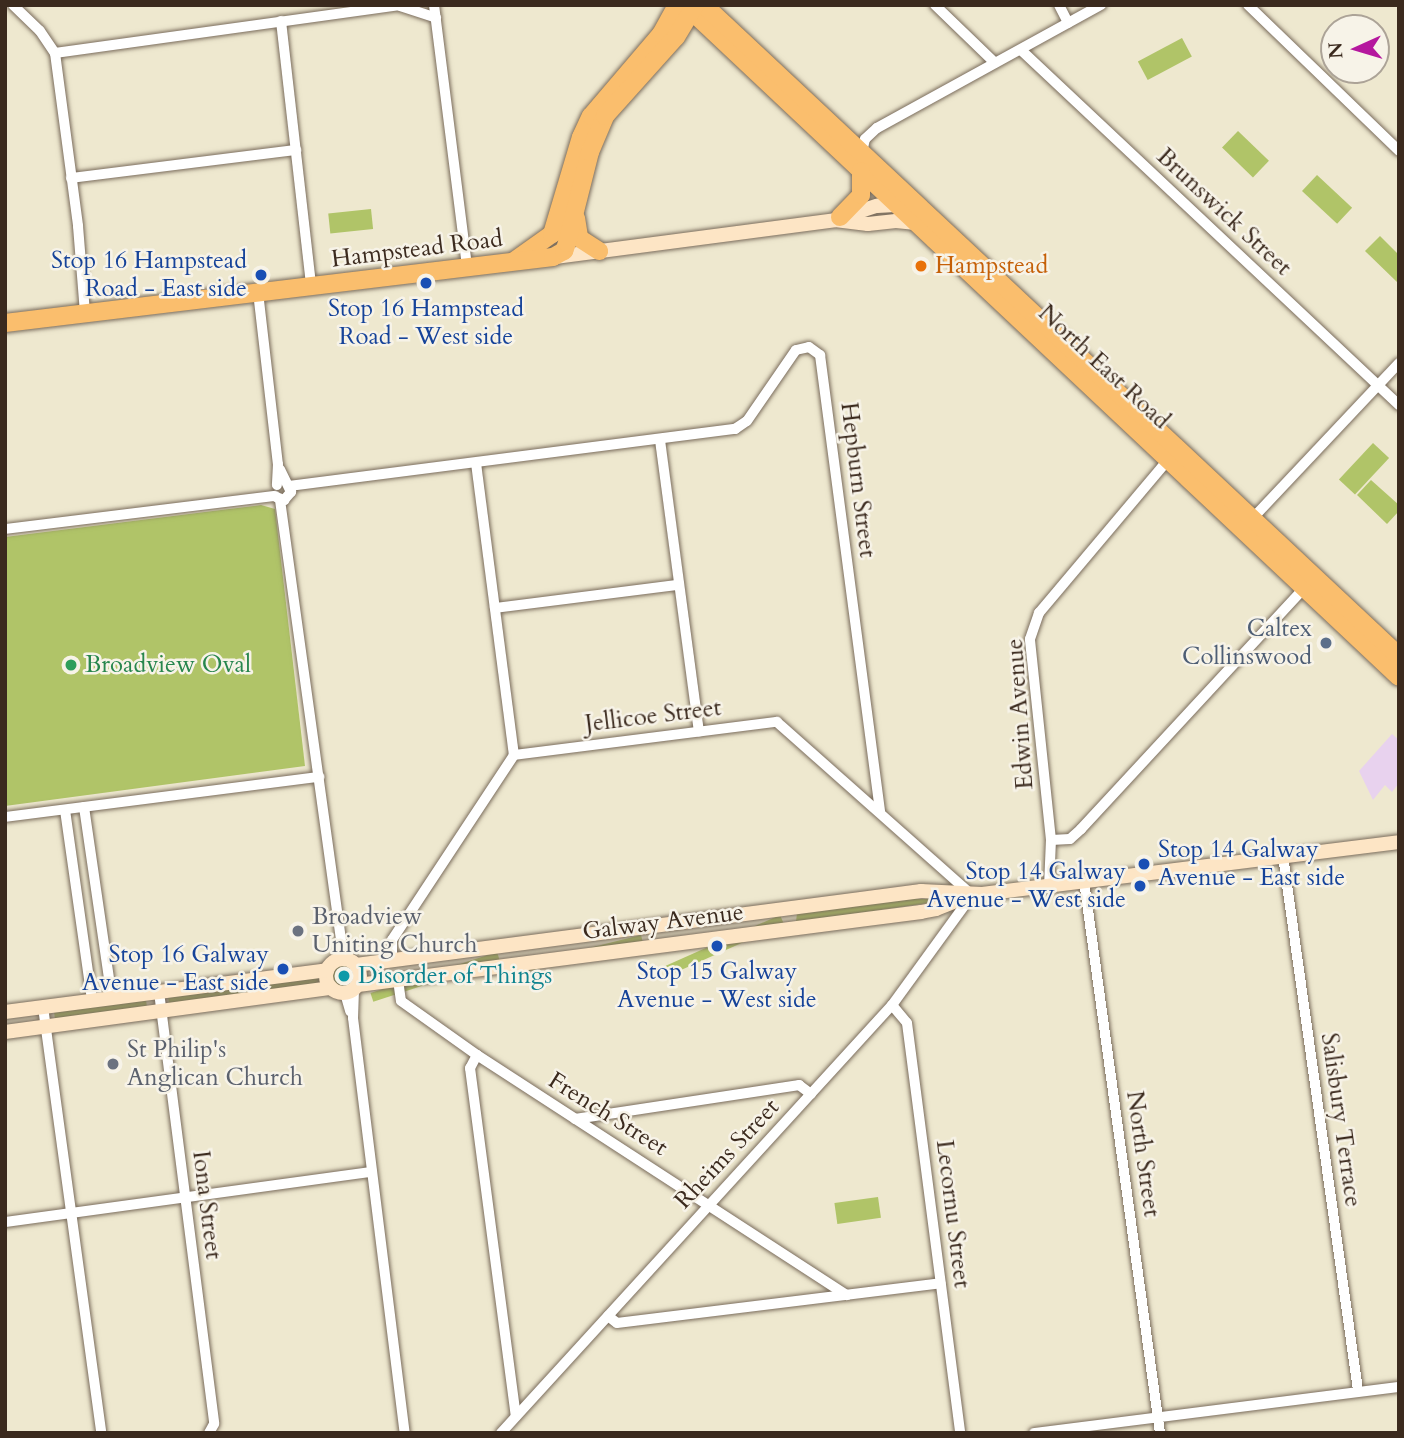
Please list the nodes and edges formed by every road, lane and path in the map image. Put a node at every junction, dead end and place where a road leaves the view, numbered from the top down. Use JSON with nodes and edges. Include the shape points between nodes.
{"nodes":[{"id":1,"x":13,"y":5,"type":"edge"},
{"id":2,"x":434,"y":5,"type":"edge"},
{"id":3,"x":935,"y":5,"type":"edge"},
{"id":4,"x":1059,"y":5,"type":"edge"},
{"id":5,"x":1101,"y":5,"type":"edge"},
{"id":6,"x":1248,"y":5,"type":"edge"},
{"id":7,"x":401,"y":6,"type":"edge"},
{"id":8,"x":691,"y":7,"type":"edge"},
{"id":9,"x":436,"y":18,"type":"junction"},
{"id":10,"x":281,"y":21,"type":"junction"},
{"id":11,"x":1068,"y":23,"type":"junction"},
{"id":12,"x":1021,"y":50,"type":"junction"},
{"id":13,"x":55,"y":52,"type":"junction"},
{"id":14,"x":995,"y":63,"type":"junction"},
{"id":15,"x":296,"y":150,"type":"junction"},
{"id":16,"x":1399,"y":150,"type":"edge"},
{"id":17,"x":862,"y":152,"type":"junction"},
{"id":18,"x":861,"y":172,"type":"junction"},
{"id":19,"x":71,"y":178,"type":"junction"},
{"id":20,"x":895,"y":205,"type":"junction"},
{"id":21,"x":576,"y":211,"type":"junction"},
{"id":22,"x":919,"y":216,"type":"junction"},
{"id":23,"x":838,"y":218,"type":"junction"},
{"id":24,"x":599,"y":251,"type":"junction"},
{"id":25,"x":553,"y":257,"type":"junction"},
{"id":26,"x":512,"y":263,"type":"junction"},
{"id":27,"x":467,"y":268,"type":"junction"},
{"id":28,"x":311,"y":286,"type":"junction"},
{"id":29,"x":258,"y":292,"type":"junction"},
{"id":30,"x":85,"y":313,"type":"junction"},
{"id":31,"x":5,"y":323,"type":"edge"},
{"id":32,"x":1399,"y":363,"type":"edge"},
{"id":33,"x":1378,"y":386,"type":"junction"},
{"id":34,"x":1399,"y":405,"type":"edge"},
{"id":35,"x":660,"y":440,"type":"junction"},
{"id":36,"x":1167,"y":461,"type":"junction"},
{"id":37,"x":476,"y":463,"type":"junction"},
{"id":38,"x":282,"y":491,"type":"junction"},
{"id":39,"x":1247,"y":525,"type":"junction"},
{"id":40,"x":5,"y":529,"type":"edge"},
{"id":41,"x":678,"y":585,"type":"junction"},
{"id":42,"x":1304,"y":588,"type":"junction"},
{"id":43,"x":495,"y":608,"type":"junction"},
{"id":44,"x":1399,"y":656,"type":"edge"},
{"id":45,"x":1399,"y":677,"type":"edge"},
{"id":46,"x":699,"y":731,"type":"junction"},
{"id":47,"x":514,"y":755,"type":"junction"},
{"id":48,"x":319,"y":777,"type":"junction"},
{"id":49,"x":84,"y":807,"type":"junction"},
{"id":50,"x":65,"y":810,"type":"junction"},
{"id":51,"x":880,"y":811,"type":"junction"},
{"id":52,"x":5,"y":817,"type":"edge"},
{"id":53,"x":1051,"y":840,"type":"junction"},
{"id":54,"x":1399,"y":842,"type":"edge"},
{"id":55,"x":1283,"y":856,"type":"junction"},
{"id":56,"x":1084,"y":881,"type":"junction"},
{"id":57,"x":1049,"y":887,"type":"junction"},
{"id":58,"x":972,"y":895,"type":"junction"},
{"id":59,"x":343,"y":960,"type":"junction"},
{"id":60,"x":392,"y":960,"type":"junction"},
{"id":61,"x":398,"y":980,"type":"junction"},
{"id":62,"x":347,"y":989,"type":"junction"},
{"id":63,"x":159,"y":992,"type":"junction"},
{"id":64,"x":112,"y":998,"type":"junction"},
{"id":65,"x":92,"y":1000,"type":"junction"},
{"id":66,"x":892,"y":1005,"type":"junction"},
{"id":67,"x":43,"y":1007,"type":"junction"},
{"id":68,"x":161,"y":1010,"type":"junction"},
{"id":69,"x":5,"y":1012,"type":"edge"},
{"id":70,"x":47,"y":1027,"type":"junction"},
{"id":71,"x":5,"y":1032,"type":"edge"},
{"id":72,"x":477,"y":1055,"type":"junction"},
{"id":73,"x":811,"y":1094,"type":"junction"},
{"id":74,"x":576,"y":1119,"type":"junction"},
{"id":75,"x":372,"y":1172,"type":"junction"},
{"id":76,"x":185,"y":1198,"type":"junction"},
{"id":77,"x":709,"y":1203,"type":"junction"},
{"id":78,"x":72,"y":1214,"type":"junction"},
{"id":79,"x":5,"y":1222,"type":"edge"},
{"id":80,"x":941,"y":1283,"type":"junction"},
{"id":81,"x":847,"y":1295,"type":"junction"},
{"id":82,"x":608,"y":1316,"type":"junction"},
{"id":83,"x":1399,"y":1387,"type":"edge"},
{"id":84,"x":1358,"y":1390,"type":"junction"},
{"id":85,"x":516,"y":1416,"type":"junction"},
{"id":86,"x":1158,"y":1418,"type":"junction"},
{"id":87,"x":211,"y":1428,"type":"edge"},
{"id":88,"x":101,"y":1433,"type":"edge"},
{"id":89,"x":405,"y":1433,"type":"edge"},
{"id":90,"x":501,"y":1433,"type":"edge"},
{"id":91,"x":960,"y":1433,"type":"edge"},
{"id":92,"x":1034,"y":1433,"type":"edge"},
{"id":93,"x":1160,"y":1433,"type":"edge"}],
"edges":[{"from":1,"to":13,"type":"street"},
{"from":2,"to":9,"type":"street"},
{"from":3,"to":14,"type":"street"},
{"from":4,"to":11,"type":"street"},
{"from":5,"to":11,"type":"street"},
{"from":6,"to":16,"type":"street"},
{"from":7,"to":9,"type":"street"},
{"from":7,"to":10,"type":"street"},
{"from":8,"to":17,"type":"highway","name":"North East Road"},
{"from":8,"to":18,"type":"highway"},
{"from":8,"to":21,"type":"highway","via":[[676,37],[605,116],[590,152]]},
{"from":8,"to":26,"type":"highway","via":[[661,34],[591,116],[552,234]]},
{"from":9,"to":27,"type":"street"},
{"from":10,"to":13,"type":"street"},
{"from":10,"to":15,"type":"street"},
{"from":11,"to":12,"type":"street"},
{"from":12,"to":14,"type":"street"},
{"from":12,"to":33,"type":"street","name":"Brunswick Street"},
{"from":13,"to":19,"type":"street"},
{"from":14,"to":17,"type":"street","via":[[871,132]]},
{"from":15,"to":19,"type":"street"},
{"from":15,"to":28,"type":"street"},
{"from":17,"to":22,"type":"highway","name":"North East Road"},
{"from":18,"to":20,"type":"highway"},
{"from":18,"to":23,"type":"highway","via":[[861,195]]},
{"from":19,"to":30,"type":"street"},
{"from":20,"to":22,"type":"highway"},
{"from":20,"to":23,"type":"street","name":"Hampstead Road"},
{"from":21,"to":24,"type":"highway","via":[[579,238]]},
{"from":21,"to":25,"type":"highway","via":[[564,251]]},
{"from":22,"to":23,"type":"street","name":"Hampstead Road","via":[[868,224]]},
{"from":22,"to":36,"type":"highway","name":"North East Road"},
{"from":22,"to":39,"type":"highway","name":"North East Road"},
{"from":23,"to":24,"type":"street","name":"Hampstead Road"},
{"from":24,"to":25,"type":"street","name":"Hampstead Road"},
{"from":25,"to":26,"type":"highway","name":"Hampstead Road"},
{"from":26,"to":27,"type":"highway","name":"Hampstead Road"},
{"from":27,"to":28,"type":"highway","name":"Hampstead Road"},
{"from":28,"to":29,"type":"highway","name":"Hampstead Road"},
{"from":29,"to":30,"type":"highway","name":"Hampstead Road"},
{"from":29,"to":38,"type":"street"},
{"from":30,"to":31,"type":"highway","name":"Hampstead Road"},
{"from":32,"to":33,"type":"street"},
{"from":33,"to":34,"type":"street","name":"Brunswick Street"},
{"from":33,"to":39,"type":"street"},
{"from":35,"to":37,"type":"street","name":"Hepburn Street"},
{"from":35,"to":41,"type":"street"},
{"from":35,"to":51,"type":"street","name":"Hepburn Street","via":[[735,429],[747,421],[796,350],[809,347],[820,355]]},
{"from":36,"to":39,"type":"highway","name":"North East Road"},
{"from":36,"to":53,"type":"street","name":"Edwin Avenue","via":[[1039,613],[1030,639]]},
{"from":37,"to":38,"type":"street","name":"Hepburn Street"},
{"from":37,"to":43,"type":"street"},
{"from":38,"to":40,"type":"street","name":"Hepburn Street"},
{"from":38,"to":48,"type":"street"},
{"from":39,"to":42,"type":"highway","name":"North East Road"},
{"from":39,"to":44,"type":"highway","name":"North East Road"},
{"from":41,"to":43,"type":"street"},
{"from":41,"to":46,"type":"street"},
{"from":42,"to":45,"type":"highway","name":"North East Road"},
{"from":42,"to":53,"type":"street","via":[[1081,830],[1070,839]]},
{"from":43,"to":47,"type":"street"},
{"from":46,"to":47,"type":"street","name":"Jellicoe Street"},
{"from":46,"to":51,"type":"street","name":"Jellicoe Street","via":[[777,722]]},
{"from":47,"to":60,"type":"street","via":[[392,940]]},
{"from":48,"to":49,"type":"street"},
{"from":48,"to":59,"type":"street"},
{"from":49,"to":50,"type":"street"},
{"from":49,"to":64,"type":"street"},
{"from":50,"to":52,"type":"street"},
{"from":50,"to":65,"type":"street"},
{"from":51,"to":58,"type":"street","name":"Jellicoe Street"},
{"from":53,"to":57,"type":"street","name":"Edwin Avenue"},
{"from":54,"to":55,"type":"street","name":"Galway Avenue"},
{"from":55,"to":56,"type":"street","name":"Galway Avenue"},
{"from":55,"to":84,"type":"street","name":"Salisbury Terrace"},
{"from":56,"to":57,"type":"street","name":"Galway Avenue"},
{"from":56,"to":86,"type":"street","name":"North Street"},
{"from":57,"to":58,"type":"street","name":"Galway Avenue"},
{"from":58,"to":60,"type":"street","name":"Galway Avenue","via":[[922,891]]},
{"from":58,"to":61,"type":"street","name":"Galway Avenue","via":[[921,912]]},
{"from":58,"to":66,"type":"street","name":"Rheims Street"},
{"from":59,"to":60,"type":"street","name":"Galway Avenue"},
{"from":59,"to":62,"type":"street","via":[[360,977]]},
{"from":59,"to":62,"type":"street","via":[[327,981]]},
{"from":59,"to":63,"type":"street","name":"Galway Avenue"},
{"from":61,"to":62,"type":"street","name":"Galway Avenue"},
{"from":61,"to":72,"type":"street","name":"French Street","via":[[401,1001]]},
{"from":62,"to":68,"type":"street","name":"Galway Avenue"},
{"from":62,"to":75,"type":"street"},
{"from":63,"to":64,"type":"street","name":"Galway Avenue"},
{"from":63,"to":68,"type":"street","name":"Iona Street"},
{"from":64,"to":65,"type":"street","name":"Galway Avenue"},
{"from":65,"to":67,"type":"street","name":"Galway Avenue"},
{"from":66,"to":73,"type":"street","name":"Rheims Street"},
{"from":66,"to":80,"type":"street","name":"Lecornu Street","via":[[907,1023]]},
{"from":67,"to":69,"type":"street","name":"Galway Avenue"},
{"from":67,"to":70,"type":"street"},
{"from":68,"to":70,"type":"street","name":"Galway Avenue"},
{"from":68,"to":76,"type":"street","name":"Iona Street"},
{"from":70,"to":71,"type":"street","name":"Galway Avenue"},
{"from":70,"to":78,"type":"street"},
{"from":72,"to":74,"type":"street","name":"French Street"},
{"from":72,"to":85,"type":"street","via":[[470,1068]]},
{"from":73,"to":74,"type":"street","via":[[799,1085]]},
{"from":73,"to":77,"type":"street","name":"Rheims Street"},
{"from":74,"to":77,"type":"street","name":"French Street"},
{"from":75,"to":76,"type":"street"},
{"from":75,"to":89,"type":"street"},
{"from":76,"to":78,"type":"street"},
{"from":76,"to":87,"type":"street","name":"Iona Street"},
{"from":77,"to":81,"type":"street","name":"French Street"},
{"from":77,"to":82,"type":"street","name":"Rheims Street"},
{"from":78,"to":79,"type":"street"},
{"from":78,"to":88,"type":"street"},
{"from":80,"to":81,"type":"street"},
{"from":80,"to":91,"type":"street","name":"Lecornu Street"},
{"from":81,"to":82,"type":"street","via":[[617,1323]]},
{"from":82,"to":85,"type":"street","name":"Rheims Street"},
{"from":83,"to":84,"type":"street"},
{"from":84,"to":86,"type":"street"},
{"from":85,"to":90,"type":"street","name":"Rheims Street"},
{"from":86,"to":92,"type":"street"},
{"from":86,"to":93,"type":"street","name":"North Street"}]}
